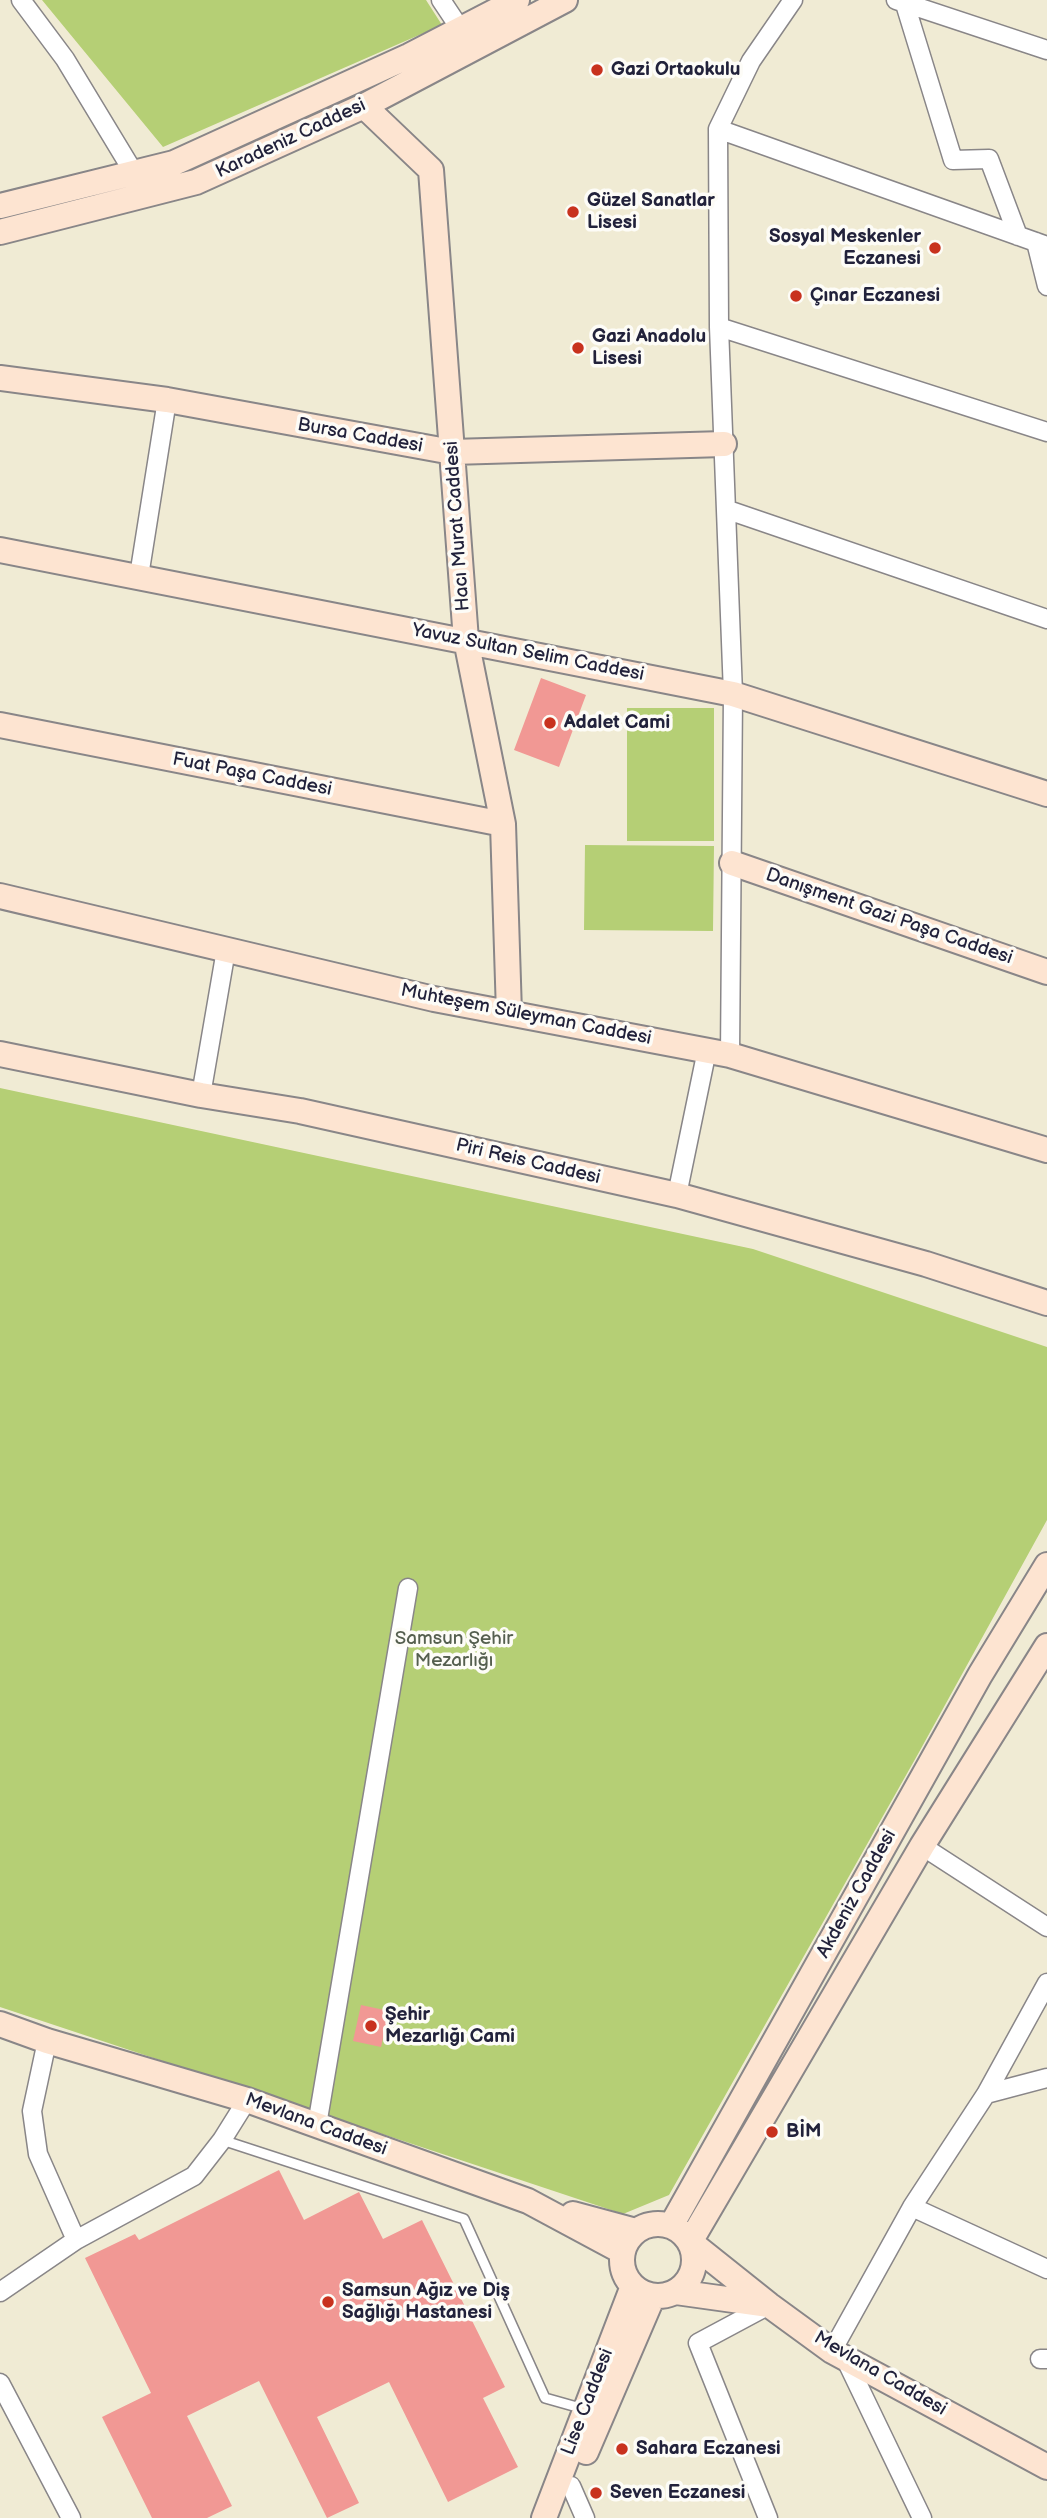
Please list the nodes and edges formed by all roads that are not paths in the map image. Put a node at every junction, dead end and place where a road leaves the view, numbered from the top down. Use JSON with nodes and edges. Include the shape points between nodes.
{"nodes":[{"id":1,"x":21,"y":0,"type":"edge"},
{"id":2,"x":441,"y":0,"type":"edge"},
{"id":3,"x":517,"y":0,"type":"edge"},
{"id":4,"x":565,"y":0,"type":"edge"},
{"id":5,"x":793,"y":0,"type":"edge"},
{"id":6,"x":901,"y":2,"type":"edge"},
{"id":7,"x":461,"y":30,"type":"junction"},
{"id":8,"x":1047,"y":50,"type":"edge"},
{"id":9,"x":364,"y":106,"type":"junction"},
{"id":10,"x":718,"y":129,"type":"junction"},
{"id":11,"x":134,"y":173,"type":"junction"},
{"id":12,"x":0,"y":206,"type":"edge"},
{"id":13,"x":0,"y":232,"type":"edge"},
{"id":14,"x":1018,"y":236,"type":"junction"},
{"id":15,"x":1041,"y":244,"type":"edge"},
{"id":16,"x":1047,"y":286,"type":"edge"},
{"id":17,"x":719,"y":327,"type":"junction"},
{"id":18,"x":0,"y":378,"type":"edge"},
{"id":19,"x":167,"y":400,"type":"junction"},
{"id":20,"x":1047,"y":432,"type":"edge"},
{"id":21,"x":724,"y":444,"type":"junction"},
{"id":22,"x":452,"y":452,"type":"junction"},
{"id":23,"x":727,"y":510,"type":"junction"},
{"id":24,"x":0,"y":550,"type":"edge"},
{"id":25,"x":139,"y":576,"type":"junction"},
{"id":26,"x":1047,"y":619,"type":"edge"},
{"id":27,"x":466,"y":640,"type":"junction"},
{"id":28,"x":733,"y":694,"type":"junction"},
{"id":29,"x":0,"y":725,"type":"edge"},
{"id":30,"x":1047,"y":794,"type":"edge"},
{"id":31,"x":503,"y":824,"type":"junction"},
{"id":32,"x":732,"y":863,"type":"junction"},
{"id":33,"x":0,"y":896,"type":"edge"},
{"id":34,"x":226,"y":950,"type":"junction"},
{"id":35,"x":1047,"y":972,"type":"edge"},
{"id":36,"x":509,"y":1013,"type":"junction"},
{"id":37,"x":718,"y":1053,"type":"junction"},
{"id":38,"x":0,"y":1054,"type":"edge"},
{"id":39,"x":201,"y":1095,"type":"junction"},
{"id":40,"x":1047,"y":1150,"type":"edge"},
{"id":41,"x":677,"y":1195,"type":"junction"},
{"id":42,"x":1047,"y":1303,"type":"edge"},
{"id":43,"x":1047,"y":1564,"type":"edge"},
{"id":44,"x":408,"y":1588,"type":"dead end"},
{"id":45,"x":1047,"y":1646,"type":"edge"},
{"id":46,"x":922,"y":1846,"type":"junction"},
{"id":47,"x":1047,"y":1927,"type":"edge"},
{"id":48,"x":1047,"y":1983,"type":"edge"},
{"id":49,"x":0,"y":2024,"type":"edge"},
{"id":50,"x":47,"y":2041,"type":"junction"},
{"id":51,"x":1047,"y":2077,"type":"edge"},
{"id":52,"x":986,"y":2094,"type":"junction"},
{"id":53,"x":247,"y":2100,"type":"junction"},
{"id":54,"x":317,"y":2125,"type":"junction"},
{"id":55,"x":222,"y":2140,"type":"junction"},
{"id":56,"x":912,"y":2207,"type":"junction"},
{"id":57,"x":680,"y":2234,"type":"junction"},
{"id":58,"x":76,"y":2240,"type":"junction"},
{"id":59,"x":629,"y":2241,"type":"junction"},
{"id":60,"x":1047,"y":2269,"type":"edge"},
{"id":61,"x":654,"y":2291,"type":"junction"},
{"id":62,"x":0,"y":2292,"type":"edge"},
{"id":63,"x":769,"y":2305,"type":"junction"},
{"id":64,"x":839,"y":2354,"type":"junction"},
{"id":65,"x":0,"y":2383,"type":"edge"},
{"id":66,"x":585,"y":2409,"type":"junction"},
{"id":67,"x":1047,"y":2467,"type":"edge"},
{"id":68,"x":571,"y":2486,"type":"junction"},
{"id":69,"x":71,"y":2518,"type":"edge"},
{"id":70,"x":544,"y":2518,"type":"edge"},
{"id":71,"x":559,"y":2518,"type":"edge"},
{"id":72,"x":585,"y":2518,"type":"edge"},
{"id":73,"x":768,"y":2518,"type":"edge"},
{"id":74,"x":922,"y":2518,"type":"edge"}],
"edges":[{"from":1,"to":11,"type":"street","via":[[65,59]]},
{"from":2,"to":7,"type":"street"},
{"from":3,"to":7,"type":"street","name":"Karadeniz Caddesi"},
{"from":4,"to":9,"type":"street","name":"Karadeniz Caddesi"},
{"from":5,"to":10,"type":"street","via":[[751,61]]},
{"from":6,"to":8,"type":"street"},
{"from":6,"to":14,"type":"street","via":[[953,160],[989,159]]},
{"from":7,"to":11,"type":"street","name":"Karadeniz Caddesi","via":[[174,163]]},
{"from":9,"to":13,"type":"street","name":"Karadeniz Caddesi","via":[[195,182]]},
{"from":9,"to":22,"type":"street","name":"Hacı Murat Caddesi","via":[[431,170]]},
{"from":10,"to":14,"type":"street"},
{"from":10,"to":17,"type":"street"},
{"from":11,"to":12,"type":"street","name":"Karadeniz Caddesi"},
{"from":14,"to":15,"type":"street"},
{"from":15,"to":16,"type":"street"},
{"from":17,"to":20,"type":"street"},
{"from":17,"to":21,"type":"street"},
{"from":18,"to":19,"type":"street","name":"Bursa Caddesi"},
{"from":19,"to":22,"type":"street","name":"Bursa Caddesi"},
{"from":19,"to":25,"type":"street"},
{"from":21,"to":22,"type":"street","name":"Bursa Caddesi"},
{"from":21,"to":23,"type":"street"},
{"from":22,"to":27,"type":"street","name":"Hacı Murat Caddesi"},
{"from":23,"to":26,"type":"street"},
{"from":23,"to":28,"type":"street"},
{"from":24,"to":25,"type":"street","name":"Yavuz Sultan Selim Caddesi"},
{"from":25,"to":27,"type":"street","name":"Yavuz Sultan Selim Caddesi"},
{"from":27,"to":28,"type":"street","name":"Yavuz Sultan Selim Caddesi"},
{"from":27,"to":31,"type":"street","name":"Hacı Murat Caddesi"},
{"from":28,"to":30,"type":"street","name":"Yavuz Sultan Selim Caddesi"},
{"from":28,"to":32,"type":"street"},
{"from":29,"to":31,"type":"street","name":"Fuat Paşa Caddesi"},
{"from":31,"to":36,"type":"street","name":"Hacı Murat Caddesi"},
{"from":32,"to":35,"type":"street","name":"Danışment Gazi Paşa Caddesi"},
{"from":32,"to":37,"type":"street"},
{"from":33,"to":34,"type":"street","name":"Muhteşem Süleyman Caddesi"},
{"from":34,"to":36,"type":"street","name":"Muhteşem Süleyman Caddesi"},
{"from":34,"to":39,"type":"street"},
{"from":36,"to":37,"type":"street","name":"Muhteşem Süleyman Caddesi"},
{"from":37,"to":40,"type":"street","name":"Muhteşem Süleyman Caddesi"},
{"from":37,"to":41,"type":"street"},
{"from":38,"to":39,"type":"street","name":"Piri Reis Caddesi"},
{"from":39,"to":41,"type":"street","name":"Piri Reis Caddesi","via":[[300,1111]]},
{"from":41,"to":42,"type":"street","name":"Piri Reis Caddesi","via":[[926,1264]]},
{"from":43,"to":57,"type":"street","name":"Akdeniz Caddesi","via":[[980,1675]]},
{"from":44,"to":54,"type":"street"},
{"from":45,"to":46,"type":"street","name":"Akdeniz Caddesi"},
{"from":46,"to":47,"type":"street"},
{"from":46,"to":57,"type":"street","name":"Akdeniz Caddesi"},
{"from":48,"to":52,"type":"street"},
{"from":49,"to":50,"type":"street","name":"Mevlana Caddesi"},
{"from":50,"to":53,"type":"street","name":"Mevlana Caddesi"},
{"from":50,"to":58,"type":"street","via":[[32,2111],[38,2154]]},
{"from":51,"to":52,"type":"street"},
{"from":52,"to":56,"type":"street"},
{"from":53,"to":54,"type":"street","name":"Mevlana Caddesi"},
{"from":53,"to":55,"type":"street"},
{"from":54,"to":59,"type":"street","name":"Mevlana Caddesi"},
{"from":55,"to":58,"type":"street","via":[[194,2176]]},
{"from":55,"to":66,"type":"lane","via":[[464,2219],[545,2398]]},
{"from":56,"to":60,"type":"street"},
{"from":56,"to":64,"type":"street"},
{"from":57,"to":59,"type":"street","via":[[647,2225]]},
{"from":57,"to":61,"type":"street","via":[[694,2253],[691,2275]]},
{"from":57,"to":63,"type":"street","name":"Mevlana Caddesi"},
{"from":58,"to":62,"type":"street"},
{"from":59,"to":61,"type":"street","via":[[622,2264],[626,2276]]},
{"from":61,"to":63,"type":"street"},
{"from":61,"to":66,"type":"street","name":"Lise Caddesi"},
{"from":61,"to":68,"type":"street","name":"Lise Caddesi"},
{"from":63,"to":64,"type":"street","name":"Mevlana Caddesi"},
{"from":63,"to":73,"type":"street","via":[[698,2343]]},
{"from":64,"to":67,"type":"street","name":"Mevlana Caddesi"},
{"from":64,"to":74,"type":"street"},
{"from":65,"to":69,"type":"street"},
{"from":66,"to":70,"type":"street","name":"Lise Caddesi"},
{"from":68,"to":71,"type":"street","name":"Lise Caddesi"},
{"from":68,"to":72,"type":"street"}]}
